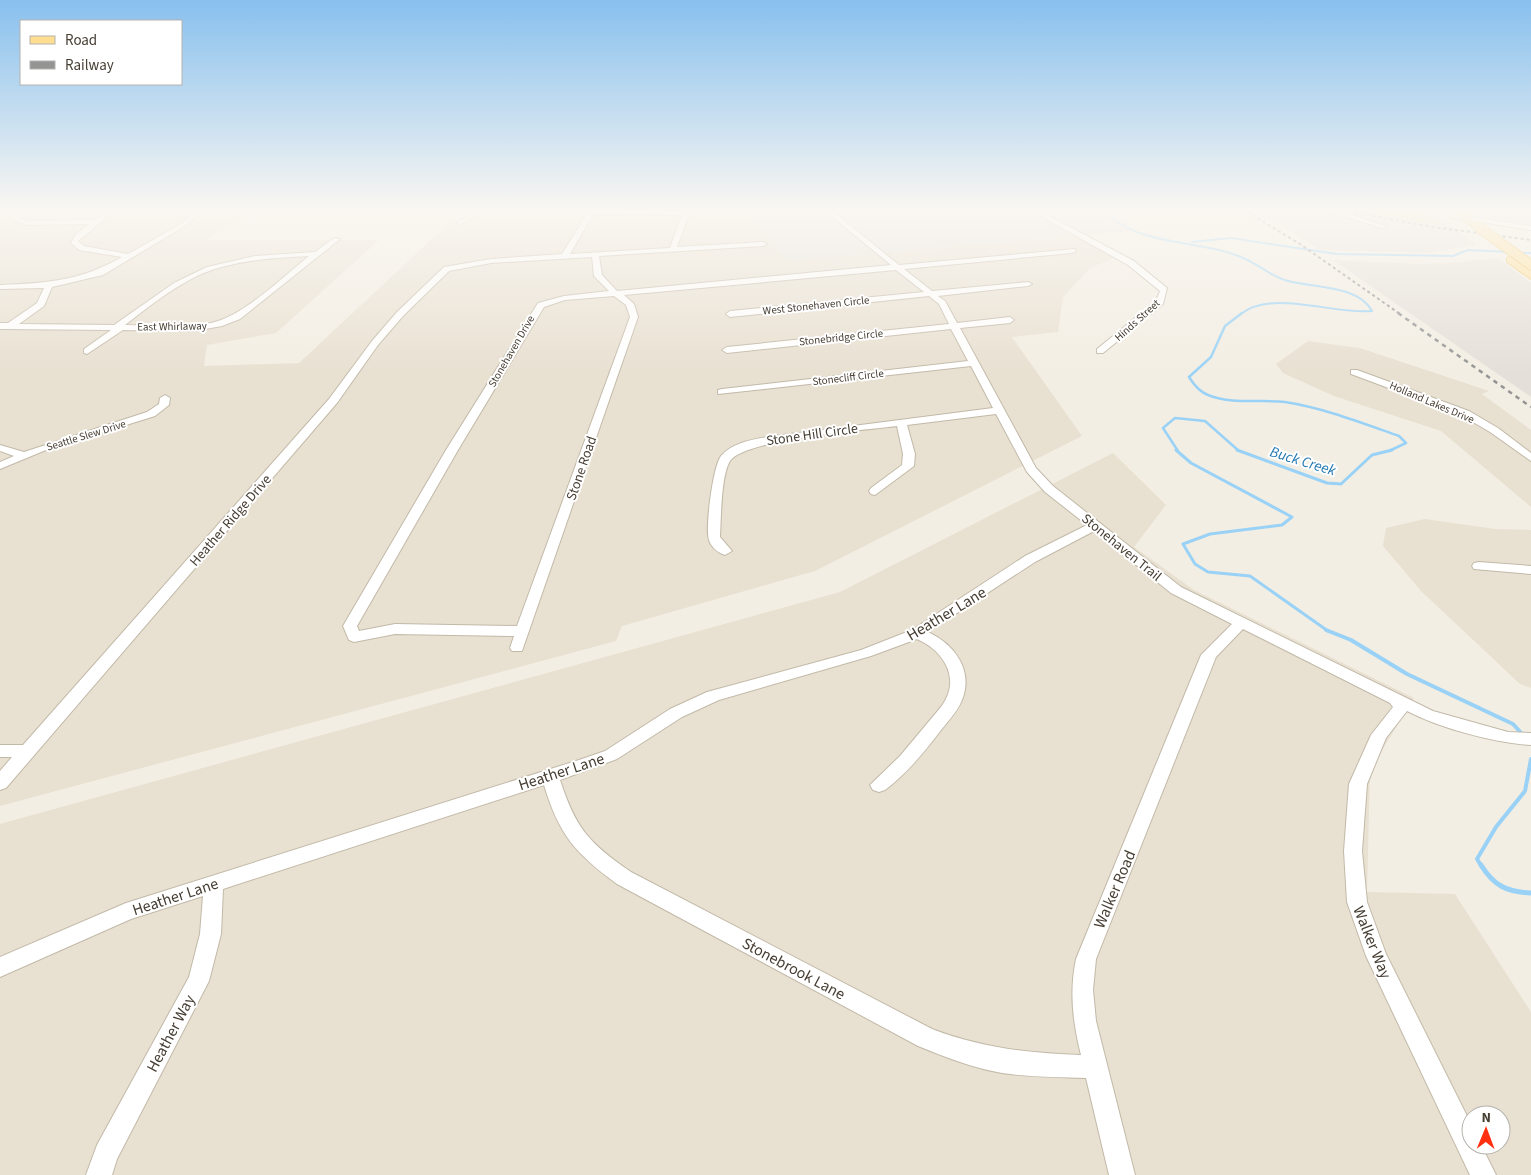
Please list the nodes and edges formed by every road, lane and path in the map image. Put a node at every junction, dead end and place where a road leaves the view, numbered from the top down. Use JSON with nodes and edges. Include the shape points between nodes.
{"nodes":[{"id":1,"x":115,"y":264,"type":"edge"},
{"id":2,"x":233,"y":264,"type":"edge"},
{"id":3,"x":305,"y":264,"type":"edge"},
{"id":4,"x":465,"y":264,"type":"edge"},
{"id":5,"x":596,"y":264,"type":"edge"},
{"id":6,"x":896,"y":264,"type":"edge"},
{"id":7,"x":934,"y":264,"type":"edge"},
{"id":8,"x":1132,"y":264,"type":"edge"},
{"id":9,"x":1515,"y":264,"type":"edge"},
{"id":10,"x":900,"y":267,"type":"junction"},
{"id":11,"x":1531,"y":276,"type":"edge"},
{"id":12,"x":1028,"y":284,"type":"dead end"},
{"id":13,"x":49,"y":285,"type":"junction"},
{"id":14,"x":0,"y":287,"type":"edge"},
{"id":15,"x":617,"y":294,"type":"junction"},
{"id":16,"x":932,"y":294,"type":"junction"},
{"id":17,"x":730,"y":314,"type":"dead end"},
{"id":18,"x":1010,"y":320,"type":"dead end"},
{"id":19,"x":0,"y":326,"type":"edge"},
{"id":20,"x":10,"y":326,"type":"junction"},
{"id":21,"x":955,"y":326,"type":"junction"},
{"id":22,"x":119,"y":327,"type":"junction"},
{"id":23,"x":0,"y":332,"type":"edge"},
{"id":24,"x":87,"y":350,"type":"dead end"},
{"id":25,"x":727,"y":350,"type":"dead end"},
{"id":26,"x":1100,"y":351,"type":"dead end"},
{"id":27,"x":975,"y":363,"type":"junction"},
{"id":28,"x":1354,"y":372,"type":"dead end"},
{"id":29,"x":722,"y":392,"type":"dead end"},
{"id":30,"x":165,"y":398,"type":"dead end"},
{"id":31,"x":1000,"y":410,"type":"junction"},
{"id":32,"x":901,"y":423,"type":"junction"},
{"id":33,"x":0,"y":448,"type":"edge"},
{"id":34,"x":24,"y":455,"type":"junction"},
{"id":35,"x":1531,"y":458,"type":"edge"},
{"id":36,"x":0,"y":466,"type":"edge"},
{"id":37,"x":874,"y":491,"type":"dead end"},
{"id":38,"x":1097,"y":525,"type":"junction"},
{"id":39,"x":725,"y":551,"type":"dead end"},
{"id":40,"x":1480,"y":566,"type":"dead end"},
{"id":41,"x":1531,"y":570,"type":"edge"},
{"id":42,"x":1241,"y":623,"type":"junction"},
{"id":43,"x":523,"y":632,"type":"junction"},
{"id":44,"x":917,"y":633,"type":"junction"},
{"id":45,"x":517,"y":648,"type":"dead end"},
{"id":46,"x":1397,"y":701,"type":"junction"},
{"id":47,"x":1531,"y":739,"type":"edge"},
{"id":48,"x":0,"y":751,"type":"edge"},
{"id":49,"x":28,"y":751,"type":"junction"},
{"id":50,"x":550,"y":776,"type":"junction"},
{"id":51,"x":0,"y":783,"type":"edge"},
{"id":52,"x":879,"y":784,"type":"dead end"},
{"id":53,"x":212,"y":884,"type":"junction"},
{"id":54,"x":0,"y":967,"type":"edge"},
{"id":55,"x":1095,"y":1067,"type":"junction"},
{"id":56,"x":100,"y":1175,"type":"edge"},
{"id":57,"x":1122,"y":1175,"type":"edge"},
{"id":58,"x":1483,"y":1175,"type":"edge"}],
"edges":[{"from":1,"to":13,"type":"street","via":[[92,276]]},
{"from":2,"to":22,"type":"street","via":[[191,277]]},
{"from":3,"to":22,"type":"street","name":"East Whirlaway","via":[[225,323],[194,328]]},
{"from":4,"to":49,"type":"street","name":"Heather Ridge Drive","via":[[444,271],[388,328],[333,401]]},
{"from":5,"to":15,"type":"street","name":"Stone Road","via":[[598,276]]},
{"from":6,"to":10,"type":"street","name":"Stonehaven Trail"},
{"from":7,"to":10,"type":"street","name":"Stonehaven Drive"},
{"from":8,"to":26,"type":"street","name":"Hinds Street","via":[[1164,290],[1160,302]]},
{"from":9,"to":11,"type":"main road"},
{"from":10,"to":15,"type":"street","name":"Stonehaven Drive"},
{"from":10,"to":16,"type":"street","name":"Stonehaven Trail"},
{"from":12,"to":16,"type":"street","name":"West Stonehaven Circle"},
{"from":13,"to":14,"type":"street"},
{"from":13,"to":20,"type":"street","via":[[42,304]]},
{"from":15,"to":43,"type":"street","name":"Stone Road","via":[[630,304],[634,317]]},
{"from":15,"to":43,"type":"street","name":"Stonehaven Drive","via":[[553,300],[540,305],[350,626],[354,637],[396,629]]},
{"from":16,"to":17,"type":"street","name":"West Stonehaven Circle"},
{"from":16,"to":21,"type":"street","name":"Stonehaven Trail","via":[[942,303]]},
{"from":18,"to":21,"type":"street","name":"Stonebridge Circle"},
{"from":19,"to":20,"type":"street","name":"East Whirlaway"},
{"from":20,"to":22,"type":"street","name":"East Whirlaway"},
{"from":20,"to":23,"type":"street"},
{"from":21,"to":25,"type":"street","name":"Stonebridge Circle"},
{"from":21,"to":27,"type":"street","name":"Stonehaven Trail"},
{"from":22,"to":24,"type":"street"},
{"from":27,"to":29,"type":"street","name":"Stonecliff Circle"},
{"from":27,"to":31,"type":"street","name":"Stonehaven Trail"},
{"from":28,"to":35,"type":"street","name":"Holland Lakes Drive","via":[[1464,413],[1494,430]]},
{"from":30,"to":34,"type":"street","name":"Seattle Slew Drive","via":[[164,405],[150,414]]},
{"from":31,"to":32,"type":"street","name":"Stone Hill Circle"},
{"from":31,"to":38,"type":"street","name":"Stonehaven Trail","via":[[1031,470],[1049,489]]},
{"from":32,"to":37,"type":"street","via":[[909,454],[908,466]]},
{"from":32,"to":39,"type":"street","name":"Stone Hill Circle","via":[[761,441],[731,454],[722,464],[714,537]]},
{"from":33,"to":34,"type":"street"},
{"from":34,"to":36,"type":"street","name":"Seattle Slew Drive"},
{"from":38,"to":42,"type":"street","name":"Stonehaven Trail","via":[[1176,590]]},
{"from":38,"to":44,"type":"street","name":"Heather Lane","via":[[1030,559]]},
{"from":40,"to":41,"type":"street"},
{"from":42,"to":46,"type":"street","name":"Stonehaven Trail"},
{"from":42,"to":55,"type":"street","name":"Walker Road","via":[[1209,655],[1086,958],[1081,990]]},
{"from":43,"to":45,"type":"street","name":"Stone Road"},
{"from":44,"to":50,"type":"street","name":"Heather Lane","via":[[866,653],[713,696],[676,713],[610,755]]},
{"from":44,"to":52,"type":"street","via":[[937,642],[953,656],[957,678],[955,699],[900,770]]},
{"from":46,"to":47,"type":"street","name":"Stonehaven Trail","via":[[1428,715],[1508,738]]},
{"from":46,"to":58,"type":"street","name":"Walker Way","via":[[1401,708],[1379,735],[1358,784],[1353,851],[1357,902],[1376,956]]},
{"from":48,"to":49,"type":"street"},
{"from":49,"to":51,"type":"street","name":"Heather Ridge Drive"},
{"from":50,"to":53,"type":"street","name":"Heather Lane"},
{"from":50,"to":55,"type":"street","name":"Stonebrook Lane","via":[[558,805],[575,838],[596,859],[624,878],[926,1038],[977,1055],[1034,1065]]},
{"from":53,"to":54,"type":"street","name":"Heather Lane","via":[[126,912]]},
{"from":53,"to":56,"type":"street","name":"Heather Way","via":[[212,932],[198,982],[106,1154]]},
{"from":55,"to":57,"type":"street","name":"Walker Road"}]}
